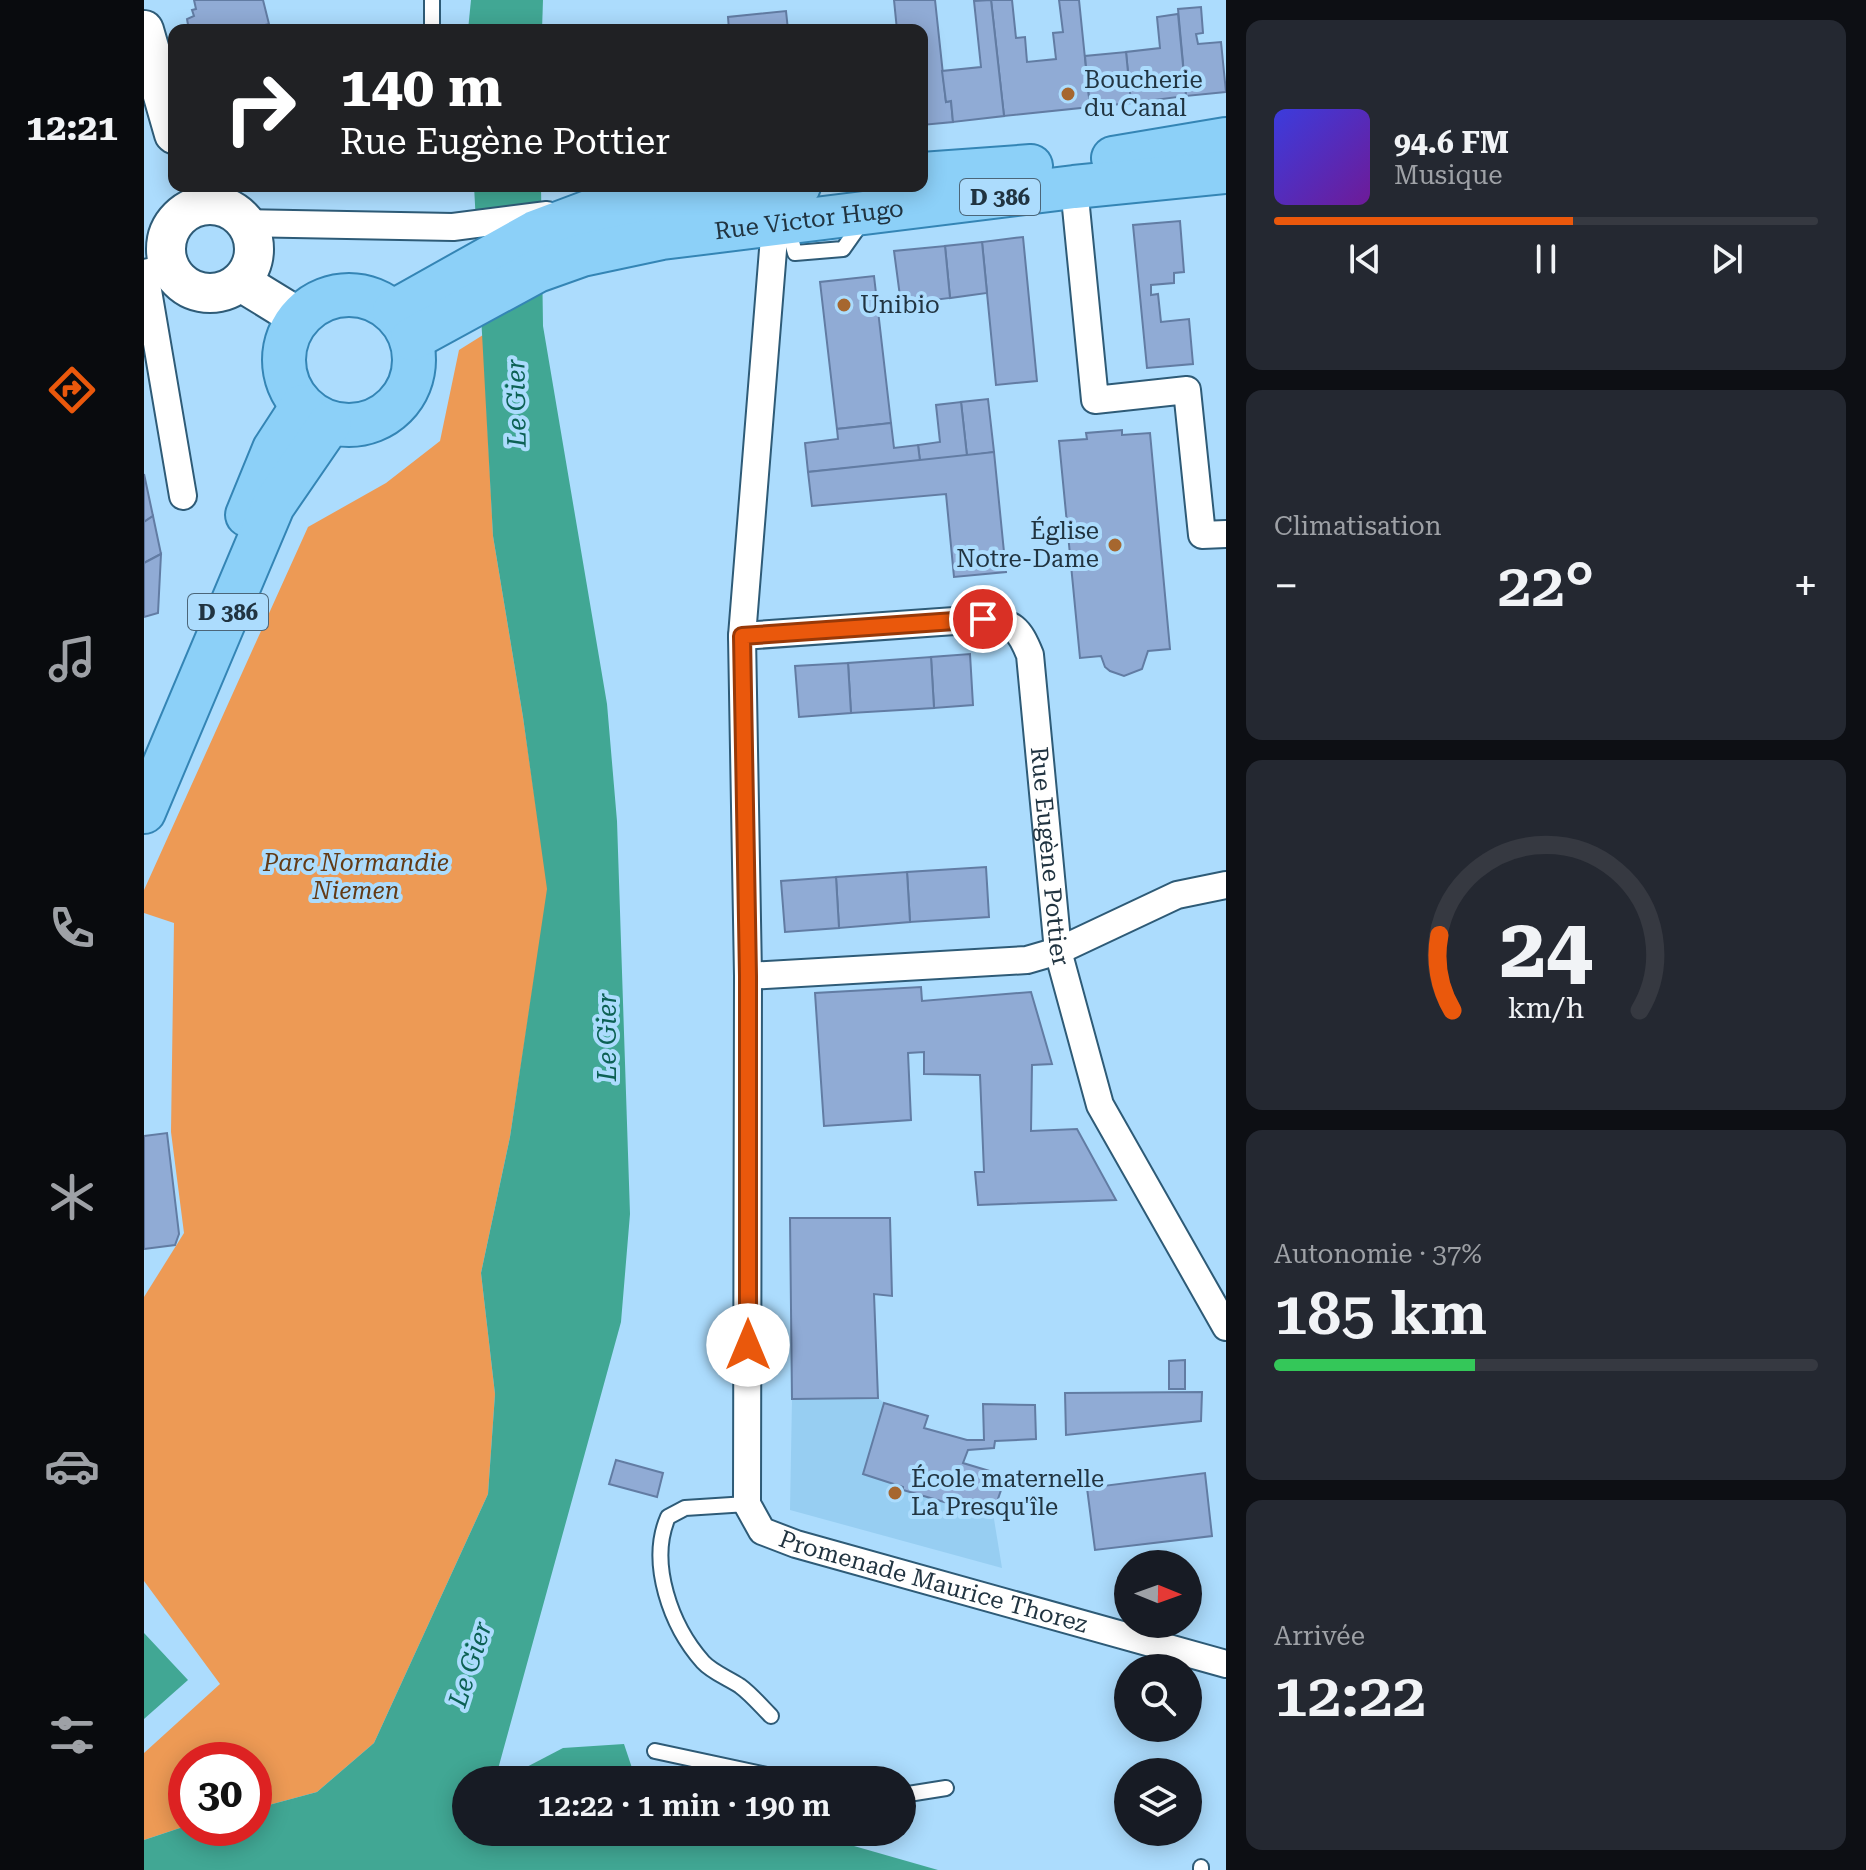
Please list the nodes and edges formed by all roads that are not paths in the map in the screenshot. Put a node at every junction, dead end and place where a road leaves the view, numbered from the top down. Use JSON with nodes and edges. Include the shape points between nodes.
{"nodes":[{"id":1,"x":432,"y":0,"type":"edge"},
{"id":2,"x":432,"y":24,"type":"edge"},
{"id":3,"x":144,"y":30,"type":"edge"},
{"id":4,"x":168,"y":113,"type":"edge"},
{"id":5,"x":1226,"y":139,"type":"edge"},
{"id":6,"x":1226,"y":172,"type":"edge"},
{"id":7,"x":928,"y":174,"type":"edge"},
{"id":8,"x":1074,"y":187,"type":"junction"},
{"id":9,"x":194,"y":196,"type":"edge"},
{"id":10,"x":785,"y":206,"type":"edge"},
{"id":11,"x":591,"y":211,"type":"junction"},
{"id":12,"x":247,"y":223,"type":"junction"},
{"id":13,"x":153,"y":271,"type":"edge"},
{"id":14,"x":241,"y":282,"type":"junction"},
{"id":15,"x":460,"y":292,"type":"junction"},
{"id":16,"x":298,"y":317,"type":"junction"},
{"id":17,"x":403,"y":325,"type":"junction"},
{"id":18,"x":316,"y":414,"type":"junction"},
{"id":19,"x":183,"y":496,"type":"dead end"},
{"id":20,"x":1226,"y":534,"type":"edge"},
{"id":21,"x":742,"y":636,"type":"junction"},
{"id":22,"x":144,"y":740,"type":"edge"},
{"id":23,"x":144,"y":812,"type":"edge"},
{"id":24,"x":1226,"y":885,"type":"edge"},
{"id":25,"x":1058,"y":951,"type":"junction"},
{"id":26,"x":748,"y":976,"type":"junction"},
{"id":27,"x":1226,"y":1327,"type":"edge"},
{"id":28,"x":747,"y":1504,"type":"junction"},
{"id":29,"x":1226,"y":1664,"type":"edge"},
{"id":30,"x":771,"y":1716,"type":"dead end"},
{"id":31,"x":655,"y":1751,"type":"dead end"},
{"id":32,"x":725,"y":1766,"type":"edge"},
{"id":33,"x":946,"y":1788,"type":"dead end"},
{"id":34,"x":916,"y":1793,"type":"edge"}],
"edges":[{"from":1,"to":2,"type":"lane"},
{"from":3,"to":4,"type":"main road"},
{"from":5,"to":7,"type":"main road","name":"Rue Victor Hugo","number":"D 386","via":[[1095,161]]},
{"from":6,"to":8,"type":"main road","name":"Rue Victor Hugo","number":"D 386"},
{"from":8,"to":10,"type":"main road","name":"Rue Victor Hugo","number":"D 386","via":[[868,213]]},
{"from":8,"to":20,"type":"street","via":[[1095,400],[1187,390],[1202,535]]},
{"from":9,"to":12,"type":"main road","via":[[237,213]]},
{"from":9,"to":13,"type":"main road","via":[[170,231]]},
{"from":10,"to":11,"type":"main road","name":"Rue Victor Hugo","number":"D 386"},
{"from":10,"to":15,"type":"main road","name":"Rue Victor Hugo","number":"D 386","via":[[582,255]]},
{"from":10,"to":21,"type":"street"},
{"from":11,"to":12,"type":"street","name":"Rue Victor Hugo","via":[[453,227]]},
{"from":11,"to":15,"type":"main road","name":"Rue Victor Hugo","number":"D 386","via":[[535,232]]},
{"from":12,"to":14,"type":"main road","via":[[255,254]]},
{"from":13,"to":14,"type":"main road","via":[[209,294]]},
{"from":13,"to":19,"type":"street"},
{"from":14,"to":16,"type":"main road"},
{"from":15,"to":17,"type":"main road","name":"Rue Victor Hugo","number":"D 386"},
{"from":16,"to":17,"type":"main road","via":[[320,300],[345,293],[371,297]]},
{"from":16,"to":18,"type":"main road","via":[[286,338],[283,362],[288,386]]},
{"from":17,"to":18,"type":"main road","via":[[415,360],[400,400],[385,415],[349,426]]},
{"from":18,"to":22,"type":"main road","number":"D 386","via":[[274,449]]},
{"from":18,"to":23,"type":"main road","number":"D 386"},
{"from":21,"to":25,"type":"street","name":"Rue Eugène Pottier","via":[[983,619],[1005,621],[1022,635],[1030,655]]},
{"from":21,"to":26,"type":"street"},
{"from":24,"to":25,"type":"street","via":[[1177,895]]},
{"from":25,"to":26,"type":"street","via":[[1027,960]]},
{"from":25,"to":27,"type":"street","name":"Rue Eugène Pottier","via":[[1100,1105]]},
{"from":26,"to":28,"type":"street"},
{"from":28,"to":29,"type":"street","name":"Promenade Maurice Thorez","via":[[762,1531],[796,1544]]},
{"from":28,"to":30,"type":"lane","via":[[685,1508],[668,1517],[661,1532],[662,1570],[676,1623],[705,1664],[743,1688]]},
{"from":31,"to":32,"type":"lane"},
{"from":33,"to":34,"type":"lane"}]}
